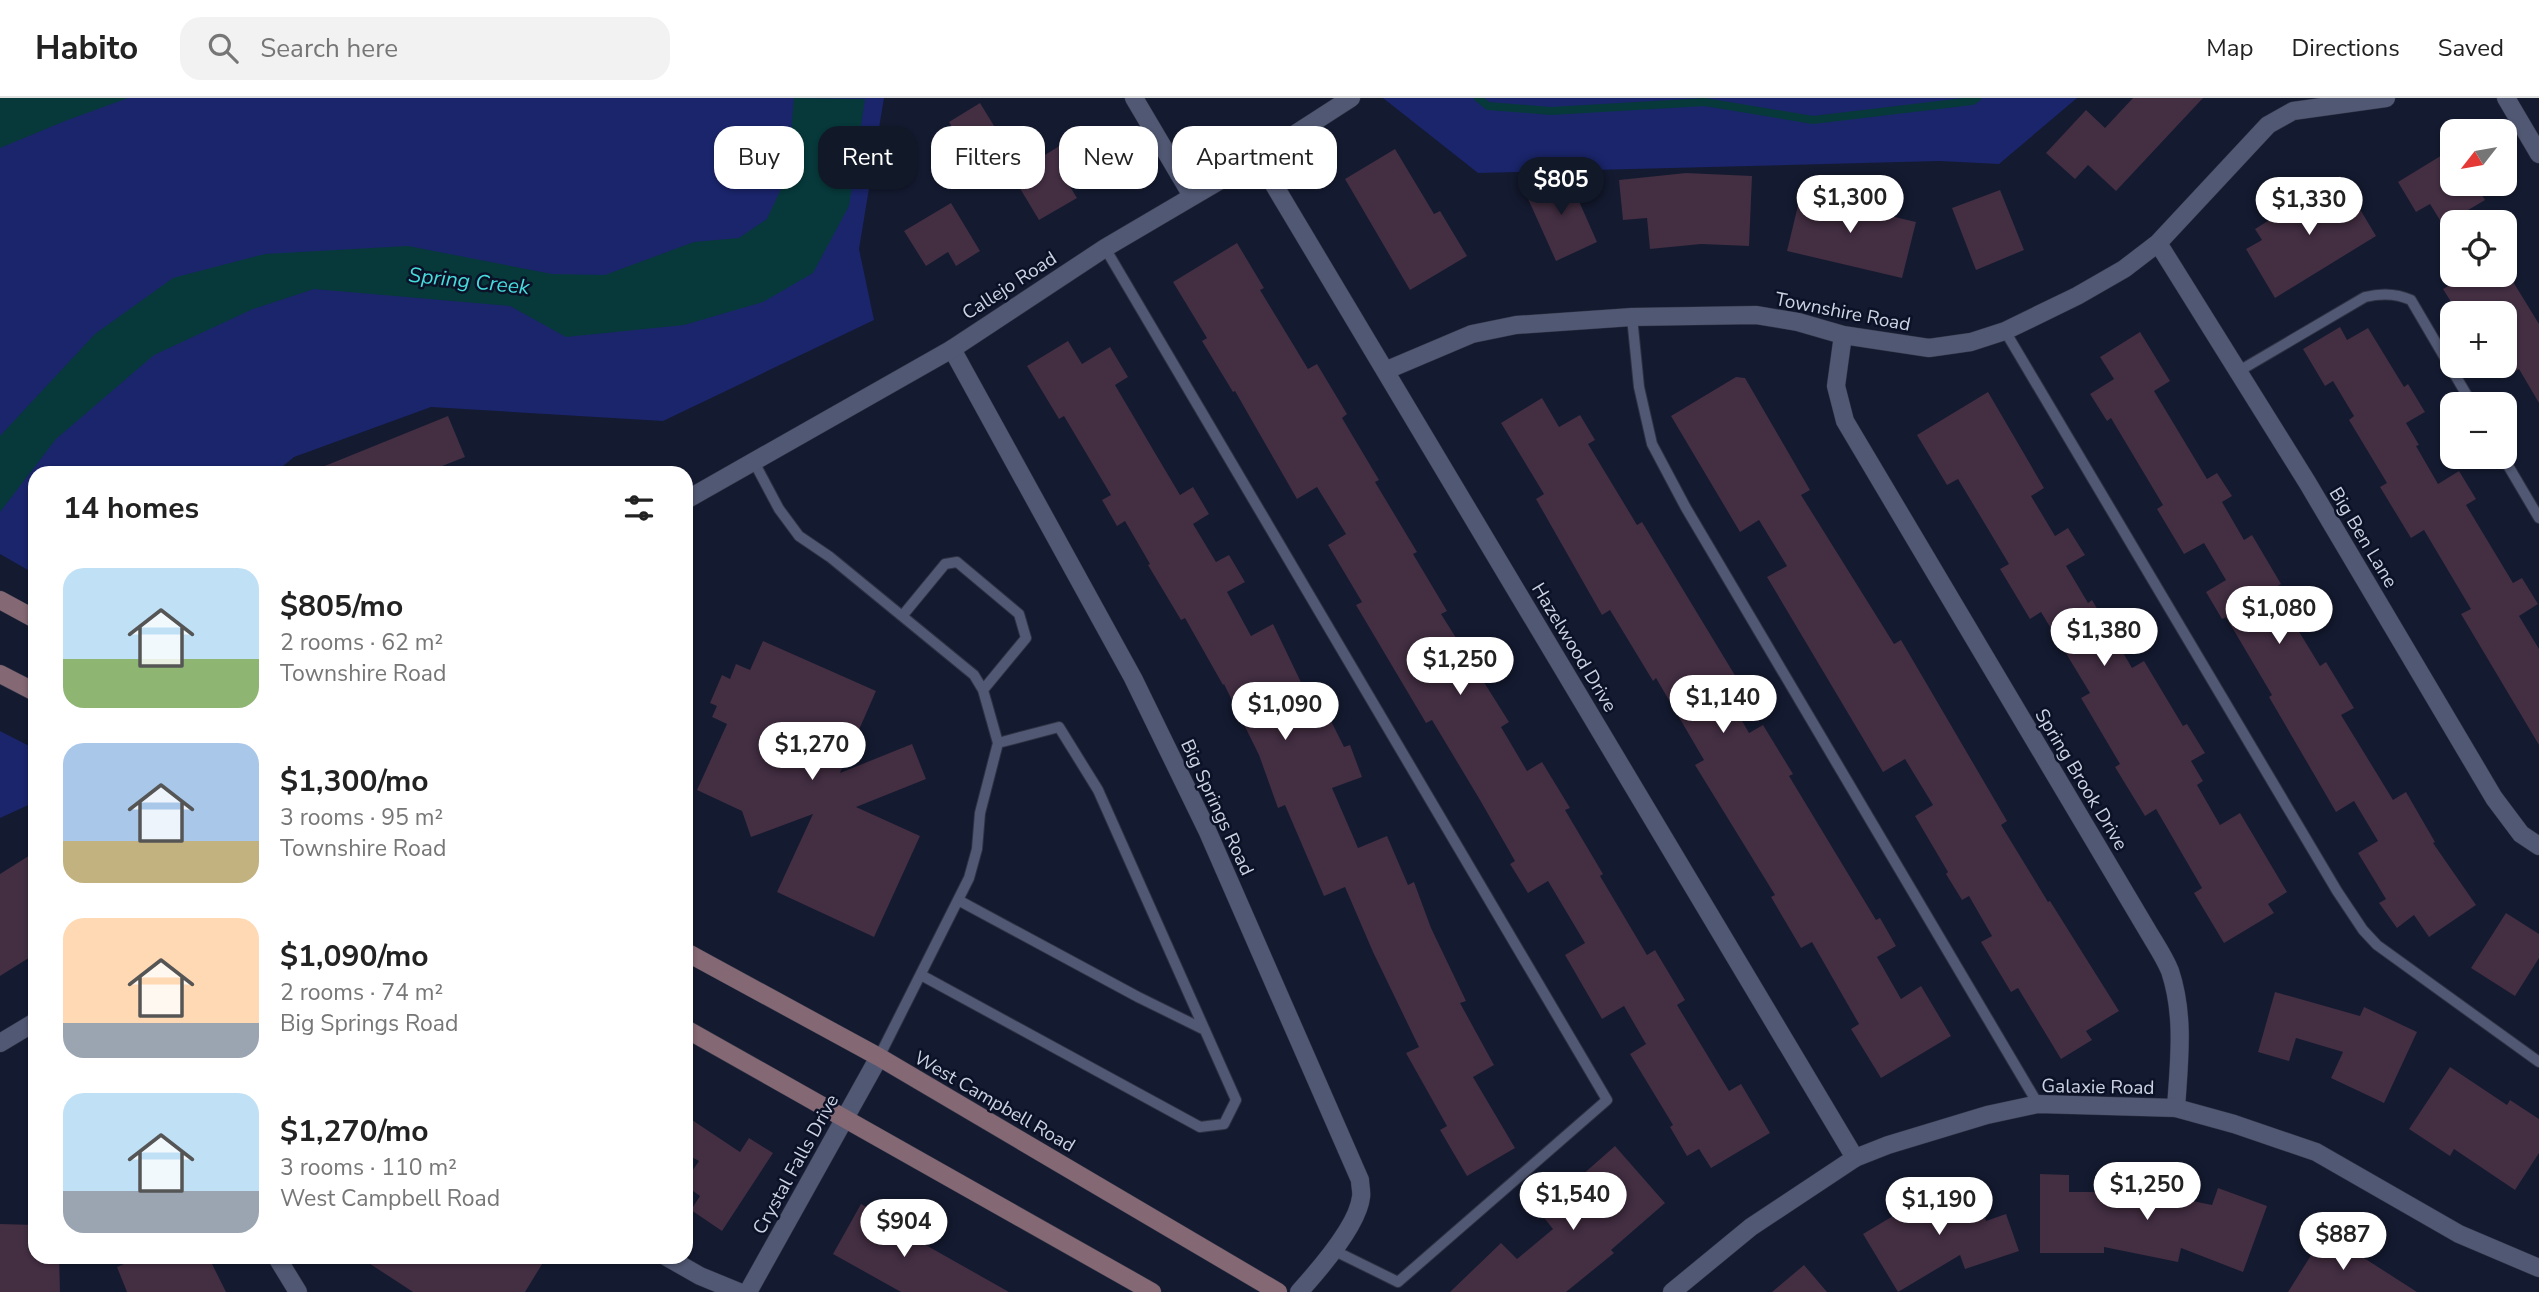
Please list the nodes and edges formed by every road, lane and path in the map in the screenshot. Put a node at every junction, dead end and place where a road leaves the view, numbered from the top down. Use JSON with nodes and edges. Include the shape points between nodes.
{"nodes":[{"id":1,"x":1134,"y":98,"type":"edge"},
{"id":2,"x":1351,"y":98,"type":"edge"},
{"id":3,"x":2386,"y":98,"type":"edge"},
{"id":4,"x":2506,"y":98,"type":"edge"},
{"id":5,"x":1308,"y":126,"type":"edge"},
{"id":6,"x":2539,"y":154,"type":"edge"},
{"id":7,"x":1204,"y":189,"type":"edge"},
{"id":8,"x":1277,"y":189,"type":"edge"},
{"id":9,"x":1192,"y":196,"type":"junction"},
{"id":10,"x":2158,"y":243,"type":"junction"},
{"id":11,"x":1105,"y":248,"type":"junction"},
{"id":12,"x":1632,"y":317,"type":"junction"},
{"id":13,"x":2005,"y":331,"type":"junction"},
{"id":14,"x":1843,"y":335,"type":"junction"},
{"id":15,"x":952,"y":349,"type":"junction"},
{"id":16,"x":1387,"y":370,"type":"junction"},
{"id":17,"x":2239,"y":372,"type":"junction"},
{"id":18,"x":2465,"y":392,"type":"edge"},
{"id":19,"x":754,"y":462,"type":"junction"},
{"id":20,"x":2510,"y":469,"type":"edge"},
{"id":21,"x":693,"y":496,"type":"edge"},
{"id":22,"x":2539,"y":518,"type":"edge"},
{"id":23,"x":0,"y":600,"type":"edge"},
{"id":24,"x":28,"y":615,"type":"edge"},
{"id":25,"x":903,"y":615,"type":"junction"},
{"id":26,"x":0,"y":674,"type":"edge"},
{"id":27,"x":28,"y":688,"type":"edge"},
{"id":28,"x":983,"y":690,"type":"junction"},
{"id":29,"x":998,"y":743,"type":"junction"},
{"id":30,"x":2539,"y":846,"type":"edge"},
{"id":31,"x":958,"y":900,"type":"junction"},
{"id":32,"x":693,"y":956,"type":"edge"},
{"id":33,"x":921,"y":975,"type":"junction"},
{"id":34,"x":28,"y":1026,"type":"edge"},
{"id":35,"x":1205,"y":1030,"type":"junction"},
{"id":36,"x":693,"y":1033,"type":"edge"},
{"id":37,"x":0,"y":1043,"type":"edge"},
{"id":38,"x":879,"y":1057,"type":"junction"},
{"id":39,"x":2539,"y":1062,"type":"edge"},
{"id":40,"x":2038,"y":1104,"type":"junction"},
{"id":41,"x":2176,"y":1108,"type":"junction"},
{"id":42,"x":844,"y":1117,"type":"junction"},
{"id":43,"x":1856,"y":1158,"type":"junction"},
{"id":44,"x":1333,"y":1250,"type":"junction"},
{"id":45,"x":281,"y":1264,"type":"edge"},
{"id":46,"x":679,"y":1264,"type":"edge"},
{"id":47,"x":2539,"y":1268,"type":"edge"},
{"id":48,"x":298,"y":1292,"type":"edge"},
{"id":49,"x":739,"y":1292,"type":"edge"},
{"id":50,"x":748,"y":1292,"type":"edge"},
{"id":51,"x":1153,"y":1292,"type":"edge"},
{"id":52,"x":1278,"y":1292,"type":"edge"},
{"id":53,"x":1299,"y":1292,"type":"edge"},
{"id":54,"x":1672,"y":1292,"type":"edge"}],
"edges":[{"from":1,"to":9,"type":"street"},
{"from":2,"to":5,"type":"street","name":"Callejo Road"},
{"from":3,"to":10,"type":"street","name":"Townshire Road","via":[[2293,111],[2268,125]]},
{"from":4,"to":6,"type":"street"},
{"from":7,"to":9,"type":"street","name":"Callejo Road"},
{"from":8,"to":16,"type":"street","name":"Hazelwood Drive"},
{"from":9,"to":11,"type":"street","name":"Callejo Road"},
{"from":10,"to":13,"type":"street","name":"Townshire Road","via":[[2124,269]]},
{"from":10,"to":17,"type":"street","name":"Big Ben Lane"},
{"from":11,"to":15,"type":"street","name":"Callejo Road"},
{"from":11,"to":44,"type":"lane","via":[[1607,1100],[1398,1282]]},
{"from":12,"to":14,"type":"street","name":"Townshire Road","via":[[1756,315]]},
{"from":12,"to":16,"type":"street","name":"Townshire Road","via":[[1516,324],[1472,334]]},
{"from":12,"to":40,"type":"lane","via":[[1639,387],[1652,444]]},
{"from":13,"to":14,"type":"street","name":"Townshire Road","via":[[1929,348]]},
{"from":13,"to":39,"type":"lane","via":[[2363,930],[2427,983]]},
{"from":14,"to":41,"type":"street","name":"Spring Brook Drive","via":[[1836,387],[1845,421],[2169,970],[2179,1010]]},
{"from":15,"to":19,"type":"street","name":"Callejo Road"},
{"from":15,"to":44,"type":"street","name":"Big Springs Road","via":[[1133,678],[1208,830],[1360,1180],[1361,1199],[1353,1220]]},
{"from":16,"to":43,"type":"street","name":"Hazelwood Drive"},
{"from":17,"to":18,"type":"lane","via":[[2365,297],[2381,293],[2411,300]]},
{"from":17,"to":30,"type":"street","name":"Big Ben Lane","via":[[2494,798],[2521,834]]},
{"from":19,"to":21,"type":"street","name":"Callejo Road"},
{"from":19,"to":25,"type":"lane","via":[[799,536]]},
{"from":20,"to":22,"type":"lane"},
{"from":23,"to":24,"type":"main road"},
{"from":25,"to":28,"type":"lane","via":[[974,675]]},
{"from":25,"to":28,"type":"lane","via":[[945,564],[957,562],[1019,614],[1026,638]]},
{"from":26,"to":27,"type":"main road"},
{"from":28,"to":29,"type":"lane"},
{"from":29,"to":31,"type":"lane","via":[[980,813],[977,849]]},
{"from":29,"to":35,"type":"lane","via":[[1059,727],[1098,790]]},
{"from":31,"to":33,"type":"lane"},
{"from":31,"to":35,"type":"lane"},
{"from":32,"to":38,"type":"main road","name":"West Campbell Road"},
{"from":33,"to":35,"type":"lane","via":[[1200,1128],[1224,1124],[1236,1100]]},
{"from":33,"to":38,"type":"lane"},
{"from":34,"to":37,"type":"street"},
{"from":36,"to":42,"type":"main road"},
{"from":38,"to":42,"type":"street","name":"Crystal Falls Drive"},
{"from":38,"to":52,"type":"main road","name":"West Campbell Road"},
{"from":40,"to":41,"type":"street","name":"Galaxie Road"},
{"from":40,"to":43,"type":"street","name":"Galaxie Road","via":[[1987,1115]]},
{"from":41,"to":47,"type":"street","name":"Galaxie Road","via":[[2316,1152],[2459,1234]]},
{"from":42,"to":50,"type":"street","name":"Crystal Falls Drive"},
{"from":42,"to":51,"type":"main road"},
{"from":43,"to":54,"type":"street","name":"Galaxie Road","via":[[1751,1227]]},
{"from":44,"to":53,"type":"street","name":"Big Springs Road"},
{"from":45,"to":48,"type":"street"},
{"from":46,"to":49,"type":"street"}]}
